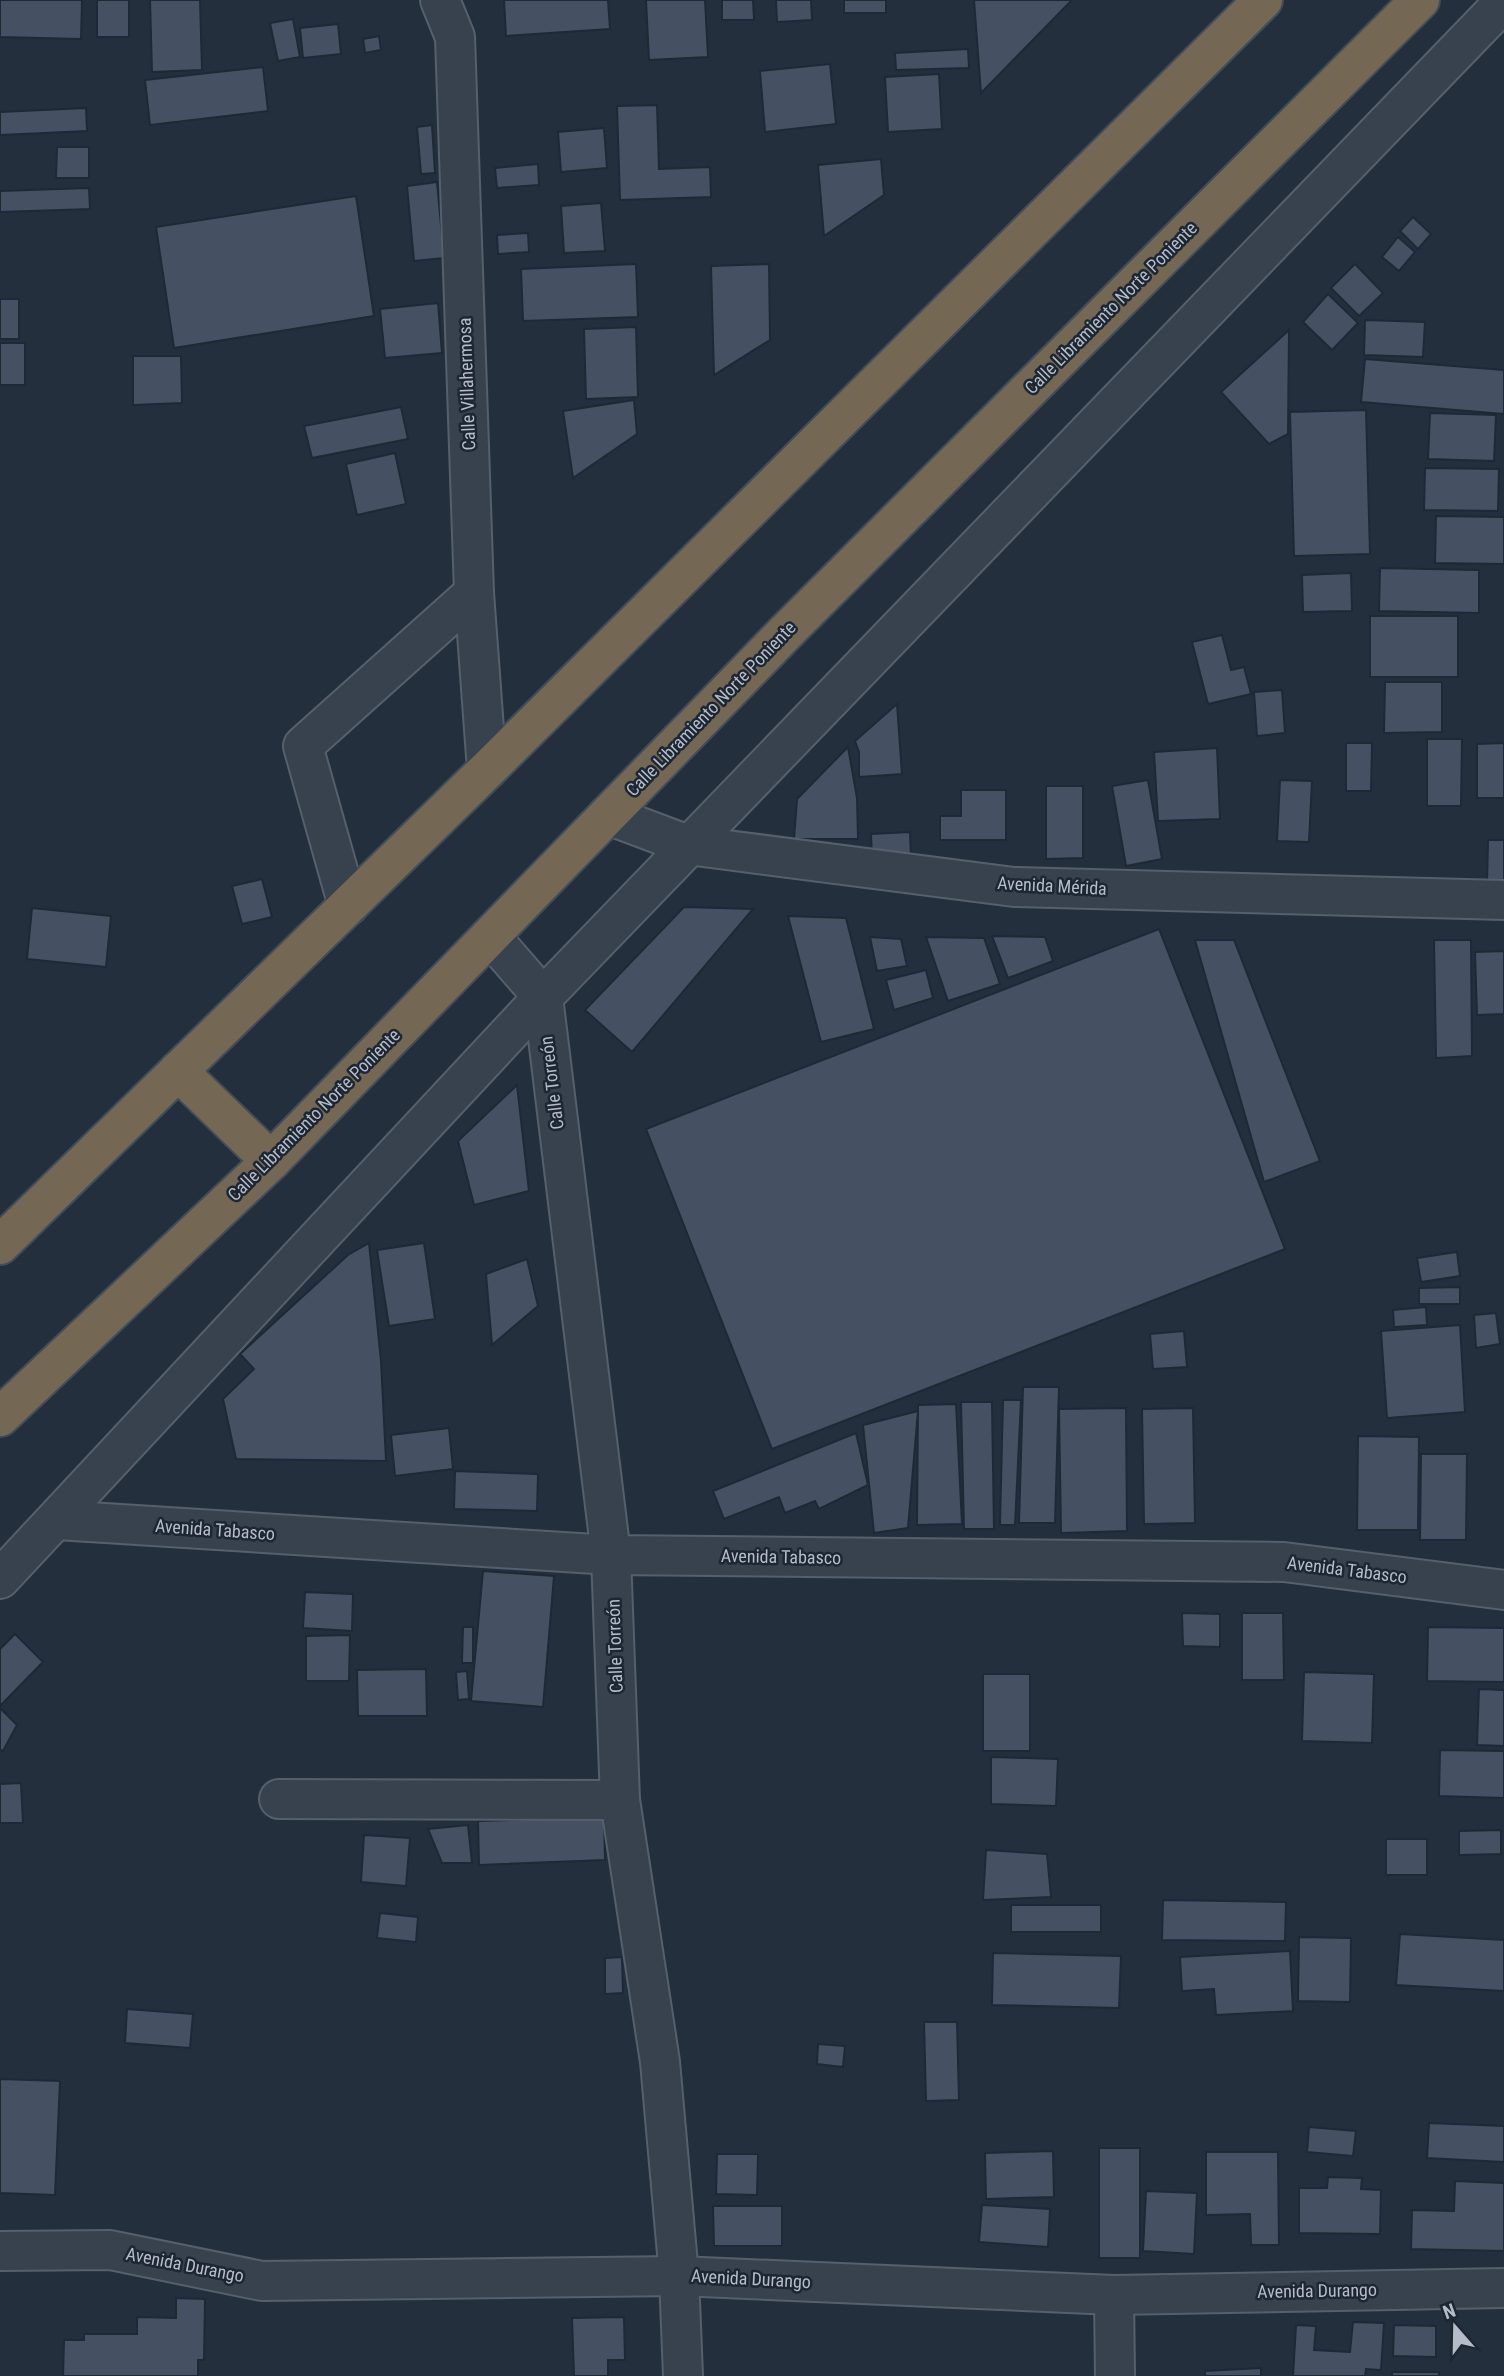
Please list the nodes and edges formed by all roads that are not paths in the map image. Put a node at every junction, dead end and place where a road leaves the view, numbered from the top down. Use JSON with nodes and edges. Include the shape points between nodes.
{"nodes":[{"id":1,"x":440,"y":0,"type":"edge"},
{"id":2,"x":1263,"y":0,"type":"edge"},
{"id":3,"x":1420,"y":0,"type":"edge"},
{"id":4,"x":1504,"y":2,"type":"edge"},
{"id":5,"x":474,"y":593,"type":"junction"},
{"id":6,"x":487,"y":770,"type":"junction"},
{"id":7,"x":608,"y":815,"type":"junction"},
{"id":8,"x":688,"y":845,"type":"junction"},
{"id":9,"x":1504,"y":900,"type":"edge"},
{"id":10,"x":348,"y":906,"type":"junction"},
{"id":11,"x":490,"y":936,"type":"junction"},
{"id":12,"x":543,"y":998,"type":"junction"},
{"id":13,"x":178,"y":1071,"type":"junction"},
{"id":14,"x":271,"y":1161,"type":"junction"},
{"id":15,"x":0,"y":1245,"type":"edge"},
{"id":16,"x":0,"y":1417,"type":"edge"},
{"id":17,"x":57,"y":1520,"type":"junction"},
{"id":18,"x":611,"y":1555,"type":"junction"},
{"id":19,"x":0,"y":1579,"type":"edge"},
{"id":20,"x":1504,"y":1590,"type":"edge"},
{"id":21,"x":279,"y":1799,"type":"dead end"},
{"id":22,"x":620,"y":1800,"type":"junction"},
{"id":23,"x":0,"y":2251,"type":"edge"},
{"id":24,"x":679,"y":2276,"type":"junction"},
{"id":25,"x":1504,"y":2288,"type":"edge"},
{"id":26,"x":1114,"y":2295,"type":"junction"},
{"id":27,"x":683,"y":2376,"type":"edge"},
{"id":28,"x":1115,"y":2376,"type":"edge"}],
"edges":[{"from":1,"to":5,"type":"street","name":"Calle Villahermosa","via":[[455,37]]},
{"from":2,"to":6,"type":"highway"},
{"from":3,"to":7,"type":"highway","name":"Calle Libramiento Norte Poniente"},
{"from":4,"to":8,"type":"street"},
{"from":5,"to":6,"type":"street","name":"Calle Villahermosa"},
{"from":5,"to":10,"type":"street","via":[[303,746]]},
{"from":6,"to":10,"type":"highway"},
{"from":7,"to":8,"type":"street","name":"Avenida Mérida"},
{"from":7,"to":11,"type":"highway","name":"Calle Libramiento Norte Poniente"},
{"from":8,"to":9,"type":"street","name":"Avenida Mérida","via":[[1014,887]]},
{"from":8,"to":12,"type":"street"},
{"from":10,"to":13,"type":"highway"},
{"from":11,"to":12,"type":"street"},
{"from":11,"to":14,"type":"highway","name":"Calle Libramiento Norte Poniente"},
{"from":12,"to":17,"type":"street"},
{"from":12,"to":18,"type":"street","name":"Calle Torreón"},
{"from":13,"to":14,"type":"highway"},
{"from":13,"to":15,"type":"highway"},
{"from":14,"to":16,"type":"highway","name":"Calle Libramiento Norte Poniente"},
{"from":17,"to":18,"type":"street","name":"Avenida Tabasco"},
{"from":17,"to":19,"type":"street"},
{"from":18,"to":20,"type":"street","name":"Avenida Tabasco","via":[[1284,1562]]},
{"from":18,"to":22,"type":"street","name":"Calle Torreón"},
{"from":21,"to":22,"type":"street"},
{"from":22,"to":24,"type":"street","name":"Calle Torreón","via":[[660,2062]]},
{"from":23,"to":24,"type":"street","name":"Avenida Durango","via":[[110,2250],[262,2281]]},
{"from":24,"to":26,"type":"street","name":"Avenida Durango"},
{"from":24,"to":27,"type":"street","name":"Calle Torreón"},
{"from":25,"to":26,"type":"street","name":"Avenida Durango"},
{"from":26,"to":28,"type":"street"}]}
